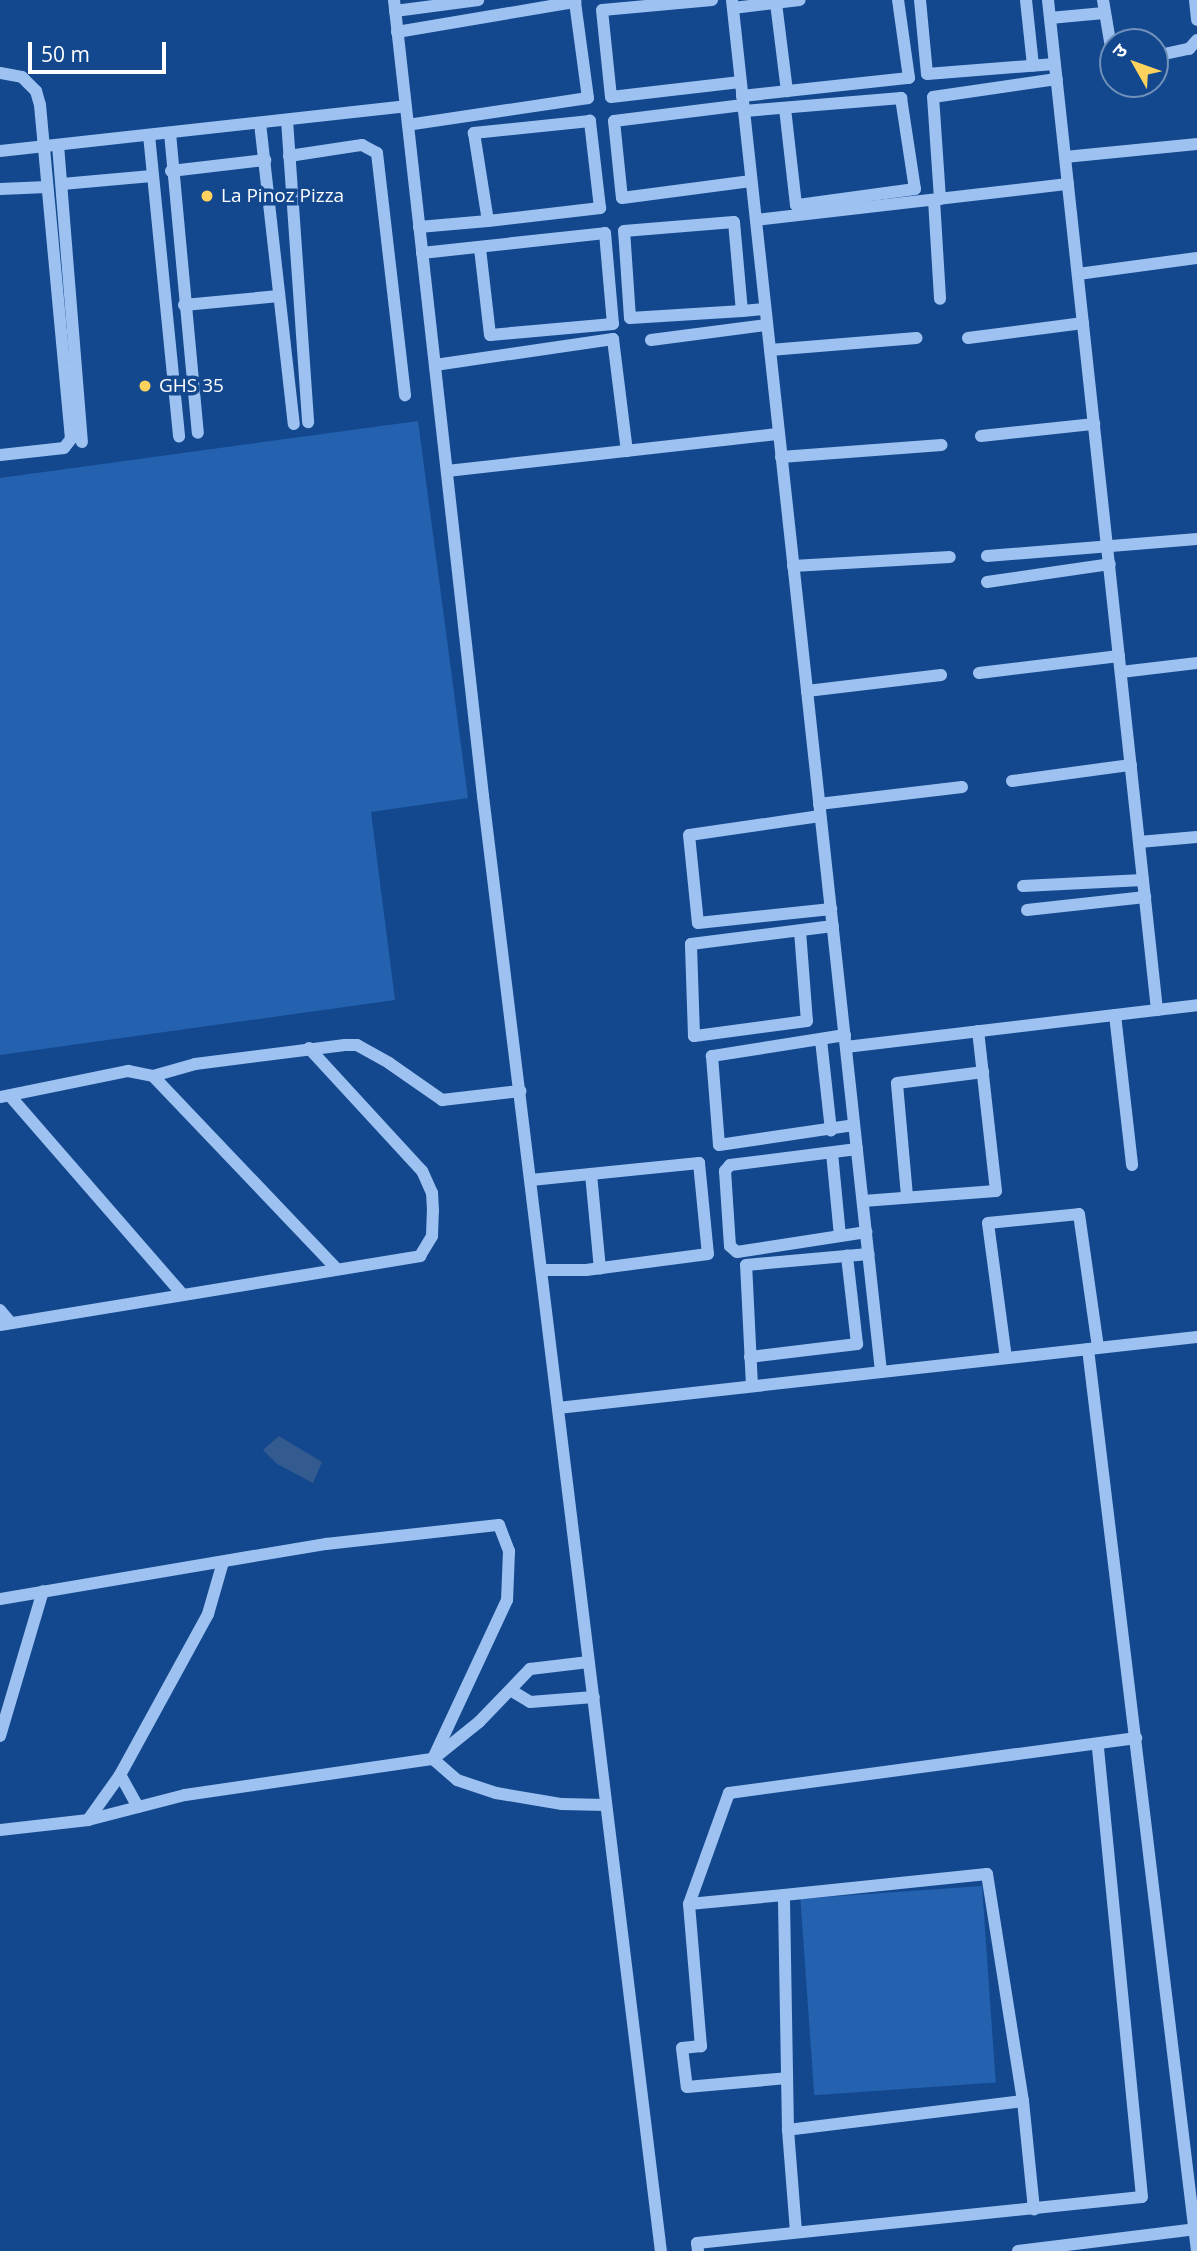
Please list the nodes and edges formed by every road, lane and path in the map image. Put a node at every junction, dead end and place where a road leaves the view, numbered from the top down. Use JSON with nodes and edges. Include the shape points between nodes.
{"nodes":[{"id":1,"x":478,"y":0,"type":"edge"},
{"id":2,"x":712,"y":0,"type":"edge"},
{"id":3,"x":800,"y":0,"type":"edge"},
{"id":4,"x":898,"y":0,"type":"edge"},
{"id":5,"x":920,"y":0,"type":"edge"},
{"id":6,"x":1026,"y":0,"type":"edge"},
{"id":7,"x":1048,"y":0,"type":"edge"},
{"id":8,"x":1195,"y":0,"type":"edge"},
{"id":9,"x":451,"y":2,"type":"edge"},
{"id":10,"x":776,"y":3,"type":"junction"},
{"id":11,"x":732,"y":4,"type":"edge"},
{"id":12,"x":394,"y":5,"type":"edge"},
{"id":13,"x":1103,"y":6,"type":"edge"},
{"id":14,"x":1050,"y":18,"type":"junction"},
{"id":15,"x":1197,"y":20,"type":"edge"},
{"id":16,"x":1107,"y":28,"type":"edge"},
{"id":17,"x":397,"y":32,"type":"junction"},
{"id":18,"x":1197,"y":40,"type":"edge"},
{"id":19,"x":1169,"y":53,"type":"edge"},
{"id":20,"x":1055,"y":64,"type":"junction"},
{"id":21,"x":1033,"y":66,"type":"junction"},
{"id":22,"x":0,"y":72,"type":"edge"},
{"id":23,"x":1056,"y":79,"type":"junction"},
{"id":24,"x":740,"y":82,"type":"junction"},
{"id":25,"x":787,"y":91,"type":"junction"},
{"id":26,"x":743,"y":104,"type":"junction"},
{"id":27,"x":405,"y":106,"type":"junction"},
{"id":28,"x":785,"y":109,"type":"junction"},
{"id":29,"x":287,"y":120,"type":"junction"},
{"id":30,"x":260,"y":123,"type":"junction"},
{"id":31,"x":408,"y":125,"type":"junction"},
{"id":32,"x":170,"y":133,"type":"junction"},
{"id":33,"x":149,"y":135,"type":"junction"},
{"id":34,"x":1197,"y":144,"type":"edge"},
{"id":35,"x":58,"y":145,"type":"junction"},
{"id":36,"x":44,"y":146,"type":"junction"},
{"id":37,"x":0,"y":150,"type":"edge"},
{"id":38,"x":289,"y":156,"type":"junction"},
{"id":39,"x":1065,"y":157,"type":"junction"},
{"id":40,"x":265,"y":160,"type":"junction"},
{"id":41,"x":171,"y":171,"type":"junction"},
{"id":42,"x":152,"y":176,"type":"junction"},
{"id":43,"x":751,"y":181,"type":"junction"},
{"id":44,"x":62,"y":184,"type":"junction"},
{"id":45,"x":1068,"y":184,"type":"junction"},
{"id":46,"x":47,"y":187,"type":"junction"},
{"id":47,"x":0,"y":189,"type":"edge"},
{"id":48,"x":937,"y":199,"type":"junction"},
{"id":49,"x":756,"y":220,"type":"junction"},
{"id":50,"x":488,"y":222,"type":"junction"},
{"id":51,"x":419,"y":227,"type":"junction"},
{"id":52,"x":480,"y":248,"type":"junction"},
{"id":53,"x":422,"y":253,"type":"junction"},
{"id":54,"x":1197,"y":258,"type":"edge"},
{"id":55,"x":1078,"y":274,"type":"junction"},
{"id":56,"x":279,"y":296,"type":"junction"},
{"id":57,"x":940,"y":299,"type":"dead end"},
{"id":58,"x":184,"y":305,"type":"junction"},
{"id":59,"x":765,"y":309,"type":"junction"},
{"id":60,"x":742,"y":312,"type":"junction"},
{"id":61,"x":1083,"y":323,"type":"junction"},
{"id":62,"x":767,"y":325,"type":"junction"},
{"id":63,"x":917,"y":338,"type":"dead end"},
{"id":64,"x":968,"y":338,"type":"dead end"},
{"id":65,"x":651,"y":340,"type":"dead end"},
{"id":66,"x":770,"y":350,"type":"junction"},
{"id":67,"x":435,"y":365,"type":"junction"},
{"id":68,"x":405,"y":395,"type":"dead end"},
{"id":69,"x":308,"y":422,"type":"dead end"},
{"id":70,"x":293,"y":424,"type":"dead end"},
{"id":71,"x":1094,"y":424,"type":"junction"},
{"id":72,"x":198,"y":433,"type":"dead end"},
{"id":73,"x":779,"y":434,"type":"junction"},
{"id":74,"x":981,"y":436,"type":"dead end"},
{"id":75,"x":179,"y":437,"type":"dead end"},
{"id":76,"x":82,"y":442,"type":"dead end"},
{"id":77,"x":942,"y":444,"type":"dead end"},
{"id":78,"x":627,"y":451,"type":"junction"},
{"id":79,"x":0,"y":455,"type":"edge"},
{"id":80,"x":782,"y":457,"type":"junction"},
{"id":81,"x":447,"y":471,"type":"junction"},
{"id":82,"x":1197,"y":539,"type":"edge"},
{"id":83,"x":1108,"y":545,"type":"junction"},
{"id":84,"x":987,"y":556,"type":"dead end"},
{"id":85,"x":950,"y":558,"type":"dead end"},
{"id":86,"x":1110,"y":564,"type":"junction"},
{"id":87,"x":793,"y":566,"type":"junction"},
{"id":88,"x":987,"y":582,"type":"dead end"},
{"id":89,"x":1119,"y":656,"type":"junction"},
{"id":90,"x":1197,"y":663,"type":"edge"},
{"id":91,"x":1121,"y":672,"type":"junction"},
{"id":92,"x":979,"y":673,"type":"dead end"},
{"id":93,"x":941,"y":675,"type":"dead end"},
{"id":94,"x":807,"y":691,"type":"junction"},
{"id":95,"x":1131,"y":765,"type":"junction"},
{"id":96,"x":1012,"y":781,"type":"dead end"},
{"id":97,"x":962,"y":787,"type":"dead end"},
{"id":98,"x":820,"y":810,"type":"junction"},
{"id":99,"x":1197,"y":837,"type":"edge"},
{"id":100,"x":1139,"y":842,"type":"junction"},
{"id":101,"x":1143,"y":880,"type":"junction"},
{"id":102,"x":1023,"y":886,"type":"dead end"},
{"id":103,"x":1145,"y":897,"type":"junction"},
{"id":104,"x":831,"y":909,"type":"junction"},
{"id":105,"x":1027,"y":910,"type":"dead end"},
{"id":106,"x":833,"y":926,"type":"junction"},
{"id":107,"x":800,"y":931,"type":"junction"},
{"id":108,"x":1197,"y":1005,"type":"edge"},
{"id":109,"x":1157,"y":1010,"type":"junction"},
{"id":110,"x":1115,"y":1015,"type":"junction"},
{"id":111,"x":978,"y":1031,"type":"junction"},
{"id":112,"x":821,"y":1040,"type":"junction"},
{"id":113,"x":845,"y":1041,"type":"junction"},
{"id":114,"x":309,"y":1048,"type":"junction"},
{"id":115,"x":983,"y":1072,"type":"junction"},
{"id":116,"x":153,"y":1076,"type":"junction"},
{"id":117,"x":520,"y":1091,"type":"junction"},
{"id":118,"x":5,"y":1097,"type":"edge"},
{"id":119,"x":855,"y":1125,"type":"junction"},
{"id":120,"x":831,"y":1130,"type":"junction"},
{"id":121,"x":857,"y":1149,"type":"junction"},
{"id":122,"x":832,"y":1153,"type":"junction"},
{"id":123,"x":1132,"y":1165,"type":"dead end"},
{"id":124,"x":591,"y":1174,"type":"junction"},
{"id":125,"x":531,"y":1180,"type":"junction"},
{"id":126,"x":907,"y":1196,"type":"junction"},
{"id":127,"x":863,"y":1201,"type":"junction"},
{"id":128,"x":866,"y":1232,"type":"junction"},
{"id":129,"x":840,"y":1236,"type":"junction"},
{"id":130,"x":869,"y":1254,"type":"junction"},
{"id":131,"x":847,"y":1256,"type":"junction"},
{"id":132,"x":335,"y":1267,"type":"junction"},
{"id":133,"x":600,"y":1269,"type":"junction"},
{"id":134,"x":541,"y":1270,"type":"junction"},
{"id":135,"x":182,"y":1294,"type":"junction"},
{"id":136,"x":0,"y":1310,"type":"edge"},
{"id":137,"x":6,"y":1324,"type":"edge"},
{"id":138,"x":1197,"y":1337,"type":"edge"},
{"id":139,"x":1093,"y":1348,"type":"junction"},
{"id":140,"x":750,"y":1357,"type":"junction"},
{"id":141,"x":1006,"y":1358,"type":"junction"},
{"id":142,"x":881,"y":1372,"type":"junction"},
{"id":143,"x":752,"y":1386,"type":"junction"},
{"id":144,"x":558,"y":1408,"type":"junction"},
{"id":145,"x":223,"y":1562,"type":"junction"},
{"id":146,"x":43,"y":1591,"type":"junction"},
{"id":147,"x":0,"y":1599,"type":"edge"},
{"id":148,"x":589,"y":1662,"type":"junction"},
{"id":149,"x":512,"y":1691,"type":"junction"},
{"id":150,"x":594,"y":1697,"type":"junction"},
{"id":151,"x":0,"y":1736,"type":"edge"},
{"id":152,"x":1136,"y":1738,"type":"junction"},
{"id":153,"x":1098,"y":1746,"type":"junction"},
{"id":154,"x":433,"y":1759,"type":"junction"},
{"id":155,"x":120,"y":1774,"type":"junction"},
{"id":156,"x":607,"y":1805,"type":"junction"},
{"id":157,"x":138,"y":1807,"type":"junction"},
{"id":158,"x":88,"y":1820,"type":"junction"},
{"id":159,"x":0,"y":1830,"type":"edge"},
{"id":160,"x":784,"y":1895,"type":"junction"},
{"id":161,"x":689,"y":1904,"type":"junction"},
{"id":162,"x":787,"y":2078,"type":"junction"},
{"id":163,"x":1023,"y":2101,"type":"junction"},
{"id":164,"x":788,"y":2130,"type":"junction"},
{"id":165,"x":1034,"y":2208,"type":"junction"},
{"id":166,"x":1196,"y":2230,"type":"edge"},
{"id":167,"x":796,"y":2232,"type":"junction"},
{"id":168,"x":1056,"y":2249,"type":"edge"},
{"id":169,"x":661,"y":2251,"type":"edge"},
{"id":170,"x":698,"y":2251,"type":"edge"},
{"id":171,"x":1018,"y":2251,"type":"edge"},
{"id":172,"x":1197,"y":2251,"type":"edge"}],
"edges":[{"from":1,"to":9,"type":"street"},
{"from":2,"to":24,"type":"street","via":[[603,10],[611,97]]},
{"from":3,"to":10,"type":"street"},
{"from":4,"to":25,"type":"street","via":[[909,78]]},
{"from":5,"to":21,"type":"street","via":[[927,74]]},
{"from":6,"to":21,"type":"street"},
{"from":7,"to":14,"type":"street"},
{"from":8,"to":15,"type":"street"},
{"from":9,"to":12,"type":"street"},
{"from":10,"to":11,"type":"street"},
{"from":10,"to":25,"type":"street"},
{"from":11,"to":24,"type":"street"},
{"from":12,"to":17,"type":"street"},
{"from":13,"to":14,"type":"street"},
{"from":13,"to":16,"type":"street"},
{"from":14,"to":20,"type":"street"},
{"from":17,"to":27,"type":"street"},
{"from":17,"to":31,"type":"street","via":[[575,2],[589,98]]},
{"from":18,"to":19,"type":"street","via":[[1189,49]]},
{"from":20,"to":21,"type":"street"},
{"from":20,"to":23,"type":"street"},
{"from":22,"to":36,"type":"street","via":[[22,77],[36,90]]},
{"from":23,"to":39,"type":"street"},
{"from":23,"to":48,"type":"street","via":[[933,97]]},
{"from":24,"to":26,"type":"street"},
{"from":25,"to":26,"type":"street"},
{"from":26,"to":28,"type":"street"},
{"from":26,"to":43,"type":"street"},
{"from":26,"to":43,"type":"street","via":[[614,121],[622,198]]},
{"from":27,"to":29,"type":"street"},
{"from":27,"to":31,"type":"street"},
{"from":28,"to":28,"type":"street","via":[[901,98],[915,189],[796,205]]},
{"from":29,"to":30,"type":"street"},
{"from":29,"to":38,"type":"street"},
{"from":30,"to":32,"type":"street"},
{"from":30,"to":40,"type":"street"},
{"from":31,"to":51,"type":"street"},
{"from":32,"to":33,"type":"street"},
{"from":32,"to":41,"type":"street"},
{"from":33,"to":35,"type":"street"},
{"from":33,"to":42,"type":"street"},
{"from":34,"to":39,"type":"street"},
{"from":35,"to":36,"type":"street"},
{"from":35,"to":44,"type":"street"},
{"from":36,"to":37,"type":"street"},
{"from":36,"to":46,"type":"street"},
{"from":38,"to":68,"type":"street","via":[[362,145],[377,153]]},
{"from":38,"to":69,"type":"street"},
{"from":39,"to":45,"type":"street"},
{"from":40,"to":41,"type":"street"},
{"from":40,"to":56,"type":"street"},
{"from":41,"to":58,"type":"street"},
{"from":42,"to":44,"type":"street"},
{"from":42,"to":75,"type":"street"},
{"from":43,"to":49,"type":"street"},
{"from":44,"to":76,"type":"street"},
{"from":45,"to":48,"type":"street"},
{"from":45,"to":55,"type":"street"},
{"from":46,"to":47,"type":"street"},
{"from":46,"to":79,"type":"street","via":[[71,439],[64,448]]},
{"from":48,"to":49,"type":"street"},
{"from":48,"to":57,"type":"street"},
{"from":49,"to":59,"type":"street"},
{"from":50,"to":50,"type":"street","via":[[600,208],[590,121],[474,133]]},
{"from":50,"to":51,"type":"street"},
{"from":51,"to":53,"type":"street"},
{"from":52,"to":52,"type":"street","via":[[605,233],[613,324],[490,335]]},
{"from":52,"to":53,"type":"street"},
{"from":53,"to":67,"type":"street"},
{"from":54,"to":55,"type":"street"},
{"from":55,"to":61,"type":"street"},
{"from":56,"to":58,"type":"street"},
{"from":56,"to":70,"type":"street"},
{"from":58,"to":72,"type":"street"},
{"from":59,"to":60,"type":"street"},
{"from":59,"to":62,"type":"street"},
{"from":60,"to":60,"type":"street","via":[[734,222],[624,231],[630,318]]},
{"from":61,"to":64,"type":"street"},
{"from":61,"to":71,"type":"street"},
{"from":62,"to":65,"type":"street"},
{"from":62,"to":66,"type":"street"},
{"from":63,"to":66,"type":"street"},
{"from":66,"to":73,"type":"street"},
{"from":67,"to":78,"type":"street","via":[[613,338]]},
{"from":67,"to":81,"type":"street"},
{"from":71,"to":74,"type":"street"},
{"from":71,"to":83,"type":"street"},
{"from":73,"to":78,"type":"street"},
{"from":73,"to":80,"type":"street"},
{"from":77,"to":80,"type":"street"},
{"from":78,"to":81,"type":"street"},
{"from":80,"to":87,"type":"street"},
{"from":81,"to":117,"type":"street"},
{"from":82,"to":83,"type":"street"},
{"from":83,"to":84,"type":"street"},
{"from":83,"to":86,"type":"street"},
{"from":85,"to":87,"type":"street"},
{"from":86,"to":88,"type":"street"},
{"from":86,"to":89,"type":"street"},
{"from":87,"to":94,"type":"street"},
{"from":89,"to":91,"type":"street"},
{"from":89,"to":92,"type":"street"},
{"from":90,"to":91,"type":"street"},
{"from":91,"to":95,"type":"street"},
{"from":93,"to":94,"type":"street"},
{"from":94,"to":98,"type":"street"},
{"from":95,"to":96,"type":"street"},
{"from":95,"to":100,"type":"street"},
{"from":97,"to":98,"type":"street"},
{"from":98,"to":104,"type":"street"},
{"from":98,"to":104,"type":"street","via":[[689,835],[698,923]]},
{"from":99,"to":100,"type":"street"},
{"from":100,"to":101,"type":"street"},
{"from":101,"to":102,"type":"street"},
{"from":101,"to":103,"type":"street"},
{"from":103,"to":105,"type":"street"},
{"from":103,"to":109,"type":"street"},
{"from":104,"to":106,"type":"street"},
{"from":106,"to":107,"type":"street"},
{"from":106,"to":113,"type":"street"},
{"from":107,"to":107,"type":"street","via":[[691,944],[694,1036],[807,1021]]},
{"from":108,"to":109,"type":"street"},
{"from":109,"to":110,"type":"street"},
{"from":110,"to":111,"type":"street"},
{"from":110,"to":123,"type":"street"},
{"from":111,"to":113,"type":"street"},
{"from":111,"to":115,"type":"street"},
{"from":112,"to":113,"type":"street"},
{"from":112,"to":120,"type":"street"},
{"from":112,"to":120,"type":"street","via":[[712,1056],[719,1144]]},
{"from":113,"to":119,"type":"street"},
{"from":114,"to":116,"type":"street","via":[[195,1063]]},
{"from":114,"to":117,"type":"street","via":[[357,1045],[442,1100]]},
{"from":114,"to":132,"type":"street","via":[[422,1171],[432,1193],[432,1236],[420,1256]]},
{"from":115,"to":126,"type":"street","via":[[897,1083]]},
{"from":115,"to":126,"type":"street","via":[[996,1191]]},
{"from":116,"to":118,"type":"street","via":[[128,1070]]},
{"from":116,"to":132,"type":"street"},
{"from":117,"to":125,"type":"street"},
{"from":118,"to":135,"type":"street"},
{"from":119,"to":120,"type":"street"},
{"from":119,"to":121,"type":"street"},
{"from":121,"to":122,"type":"street"},
{"from":121,"to":127,"type":"street"},
{"from":122,"to":129,"type":"street"},
{"from":122,"to":129,"type":"street","via":[[730,1165],[724,1171],[730,1246],[737,1252]]},
{"from":124,"to":125,"type":"street"},
{"from":124,"to":133,"type":"street"},
{"from":124,"to":133,"type":"street","via":[[699,1163],[701,1176],[708,1254]]},
{"from":125,"to":134,"type":"street"},
{"from":126,"to":127,"type":"street"},
{"from":127,"to":128,"type":"street"},
{"from":128,"to":129,"type":"street"},
{"from":128,"to":130,"type":"street"},
{"from":130,"to":131,"type":"street"},
{"from":130,"to":142,"type":"street"},
{"from":131,"to":140,"type":"street","via":[[746,1265]]},
{"from":131,"to":140,"type":"street","via":[[858,1345]]},
{"from":132,"to":135,"type":"street"},
{"from":133,"to":134,"type":"street"},
{"from":134,"to":144,"type":"street"},
{"from":135,"to":137,"type":"street"},
{"from":136,"to":137,"type":"street"},
{"from":138,"to":139,"type":"street"},
{"from":139,"to":141,"type":"street"},
{"from":139,"to":141,"type":"street","via":[[1079,1214],[988,1223]]},
{"from":139,"to":152,"type":"street"},
{"from":140,"to":143,"type":"street"},
{"from":141,"to":142,"type":"street"},
{"from":142,"to":143,"type":"street"},
{"from":143,"to":144,"type":"street"},
{"from":144,"to":148,"type":"street"},
{"from":145,"to":146,"type":"street"},
{"from":145,"to":154,"type":"street","via":[[326,1544],[499,1525],[509,1551],[507,1600]]},
{"from":145,"to":155,"type":"street","via":[[208,1614]]},
{"from":146,"to":147,"type":"street"},
{"from":146,"to":151,"type":"street"},
{"from":148,"to":149,"type":"street","via":[[530,1669]]},
{"from":148,"to":150,"type":"street"},
{"from":149,"to":150,"type":"street","via":[[530,1702]]},
{"from":149,"to":154,"type":"street"},
{"from":150,"to":156,"type":"street"},
{"from":152,"to":153,"type":"street"},
{"from":152,"to":166,"type":"street"},
{"from":153,"to":161,"type":"street","via":[[729,1793]]},
{"from":153,"to":165,"type":"street","via":[[1142,2197]]},
{"from":154,"to":156,"type":"street","via":[[457,1780],[496,1793],[562,1804]]},
{"from":154,"to":157,"type":"street","via":[[185,1795]]},
{"from":155,"to":157,"type":"street"},
{"from":155,"to":158,"type":"street"},
{"from":156,"to":169,"type":"street"},
{"from":157,"to":158,"type":"street"},
{"from":158,"to":159,"type":"street"},
{"from":160,"to":161,"type":"street"},
{"from":160,"to":162,"type":"street"},
{"from":160,"to":163,"type":"street","via":[[988,1874]]},
{"from":161,"to":162,"type":"street","via":[[701,2046],[682,2048],[687,2087]]},
{"from":162,"to":164,"type":"street"},
{"from":163,"to":164,"type":"street"},
{"from":163,"to":165,"type":"street"},
{"from":164,"to":167,"type":"street"},
{"from":165,"to":167,"type":"street"},
{"from":166,"to":168,"type":"street"},
{"from":166,"to":172,"type":"street"},
{"from":167,"to":170,"type":"street","via":[[697,2243]]},
{"from":168,"to":171,"type":"street"}]}
